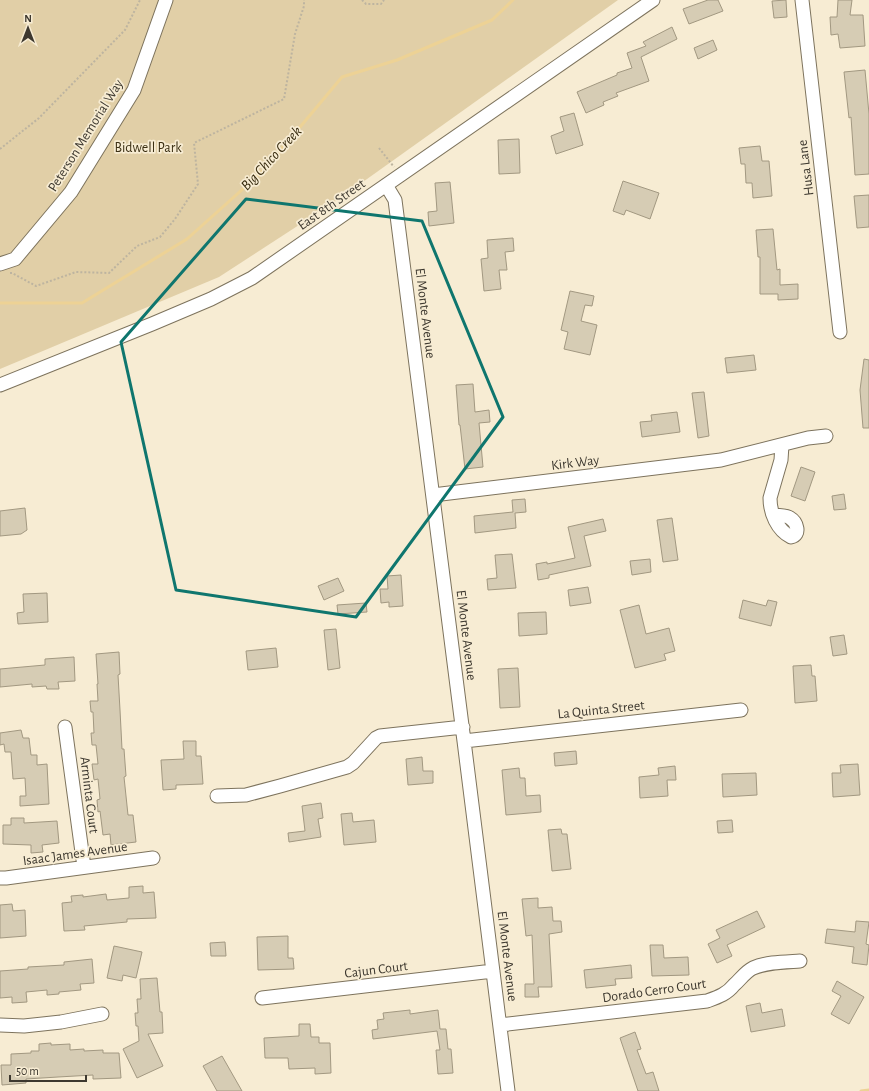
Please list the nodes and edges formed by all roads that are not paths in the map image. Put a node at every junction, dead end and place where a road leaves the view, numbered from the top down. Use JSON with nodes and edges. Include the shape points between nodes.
{"nodes":[{"id":1,"x":166,"y":0,"type":"edge"},
{"id":2,"x":653,"y":0,"type":"edge"},
{"id":3,"x":802,"y":0,"type":"edge"},
{"id":4,"x":386,"y":185,"type":"junction"},
{"id":5,"x":3,"y":268,"type":"edge"},
{"id":6,"x":840,"y":332,"type":"dead end"},
{"id":7,"x":0,"y":385,"type":"edge"},
{"id":8,"x":826,"y":436,"type":"dead end"},
{"id":9,"x":782,"y":445,"type":"junction"},
{"id":10,"x":433,"y":495,"type":"junction"},
{"id":11,"x":774,"y":515,"type":"dead end"},
{"id":12,"x":741,"y":710,"type":"dead end"},
{"id":13,"x":65,"y":727,"type":"dead end"},
{"id":14,"x":463,"y":727,"type":"junction"},
{"id":15,"x":464,"y":741,"type":"junction"},
{"id":16,"x":217,"y":796,"type":"dead end"},
{"id":17,"x":153,"y":858,"type":"dead end"},
{"id":18,"x":84,"y":867,"type":"junction"},
{"id":19,"x":0,"y":878,"type":"edge"},
{"id":20,"x":800,"y":961,"type":"dead end"},
{"id":21,"x":493,"y":971,"type":"junction"},
{"id":22,"x":262,"y":998,"type":"dead end"},
{"id":23,"x":102,"y":1014,"type":"dead end"},
{"id":24,"x":0,"y":1025,"type":"edge"},
{"id":25,"x":500,"y":1025,"type":"junction"},
{"id":26,"x":508,"y":1091,"type":"edge"}],
"edges":[{"from":1,"to":5,"type":"street","name":"Peterson Memorial Way","via":[[134,90],[71,192],[15,259]]},
{"from":2,"to":4,"type":"street","name":"East 8th Street"},
{"from":3,"to":6,"type":"street","name":"Husa Lane"},
{"from":4,"to":7,"type":"street","name":"East 8th Street","via":[[252,278],[211,299]]},
{"from":4,"to":10,"type":"street","name":"El Monte Avenue","via":[[395,200]]},
{"from":8,"to":9,"type":"street","name":"Kirk Way"},
{"from":9,"to":10,"type":"street","name":"Kirk Way","via":[[721,460]]},
{"from":9,"to":11,"type":"street","via":[[781,460],[770,498]]},
{"from":10,"to":14,"type":"street","name":"El Monte Avenue"},
{"from":12,"to":15,"type":"street","name":"La Quinta Street"},
{"from":13,"to":18,"type":"street","name":"Arminta Court"},
{"from":14,"to":15,"type":"street","name":"El Monte Avenue"},
{"from":14,"to":16,"type":"street","via":[[380,736],[348,767],[246,795]]},
{"from":15,"to":21,"type":"street","name":"El Monte Avenue"},
{"from":17,"to":18,"type":"street","name":"Isaac James Avenue"},
{"from":18,"to":19,"type":"street","name":"Isaac James Avenue"},
{"from":20,"to":25,"type":"street","name":"Dorado Cerro Court","via":[[764,964],[751,969],[723,995],[707,1001]]},
{"from":21,"to":22,"type":"street","name":"Cajun Court"},
{"from":21,"to":25,"type":"street","name":"El Monte Avenue"},
{"from":23,"to":24,"type":"street","via":[[24,1026]]},
{"from":25,"to":26,"type":"street","name":"El Monte Avenue"}]}
